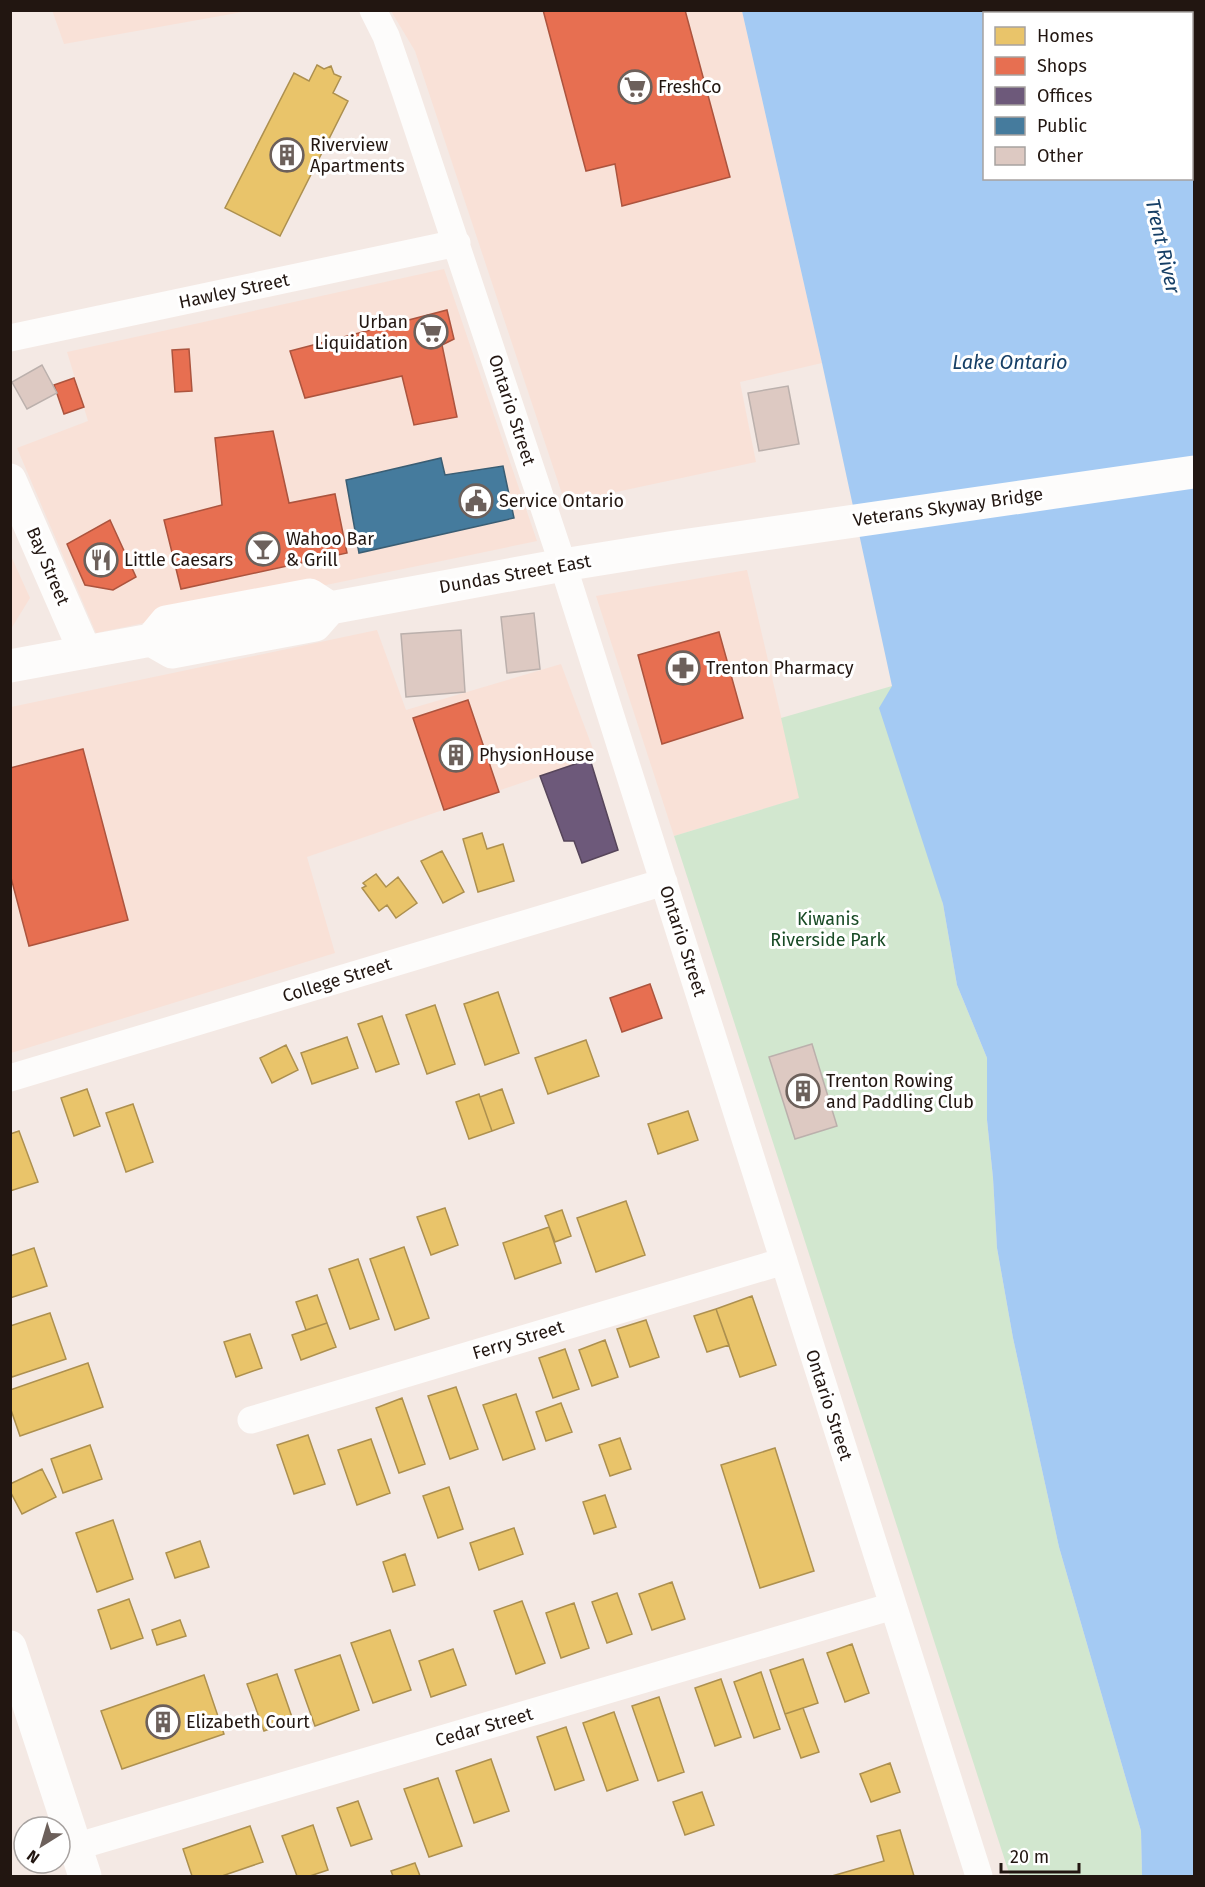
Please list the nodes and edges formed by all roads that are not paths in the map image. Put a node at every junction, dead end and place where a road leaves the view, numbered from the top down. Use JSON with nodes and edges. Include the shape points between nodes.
{"nodes":[{"id":1,"x":373,"y":10,"type":"edge"},
{"id":2,"x":457,"y":243,"type":"junction"},
{"id":3,"x":10,"y":338,"type":"edge"},
{"id":4,"x":1194,"y":472,"type":"edge"},
{"id":5,"x":10,"y":480,"type":"edge"},
{"id":6,"x":700,"y":543,"type":"joint"},
{"id":7,"x":563,"y":565,"type":"junction"},
{"id":8,"x":85,"y":652,"type":"junction"},
{"id":9,"x":10,"y":666,"type":"edge"},
{"id":10,"x":664,"y":882,"type":"junction"},
{"id":11,"x":10,"y":1078,"type":"edge"},
{"id":12,"x":784,"y":1261,"type":"junction"},
{"id":13,"x":251,"y":1420,"type":"dead end"},
{"id":14,"x":893,"y":1606,"type":"junction"},
{"id":15,"x":10,"y":1647,"type":"edge"},
{"id":16,"x":80,"y":1862,"type":"edge"},
{"id":17,"x":979,"y":1876,"type":"edge"}],
"edges":[{"from":1,"to":2,"type":"street","name":"Ontario Street","via":[[386,36]]},
{"from":2,"to":3,"type":"street","name":"Hawley Street"},
{"from":2,"to":7,"type":"street","name":"Ontario Street"},
{"from":4,"to":6,"type":"main road","name":"Veterans Skyway Bridge"},
{"from":5,"to":8,"type":"main road","name":"Bay Street"},
{"from":6,"to":7,"type":"main road","name":"Dundas Street East"},
{"from":7,"to":8,"type":"main road","name":"Dundas Street East","via":[[330,608],[310,596],[166,622],[151,640]]},
{"from":7,"to":10,"type":"street","name":"Ontario Street"},
{"from":8,"to":9,"type":"main road","name":"Dundas Street East"},
{"from":10,"to":11,"type":"street","name":"College Street"},
{"from":10,"to":12,"type":"street","name":"Ontario Street"},
{"from":12,"to":13,"type":"street","name":"Ferry Street"},
{"from":12,"to":14,"type":"street","name":"Ontario Street"},
{"from":14,"to":16,"type":"street","name":"Cedar Street"},
{"from":14,"to":17,"type":"street","name":"Ontario Street"},
{"from":15,"to":16,"type":"main road"}]}
